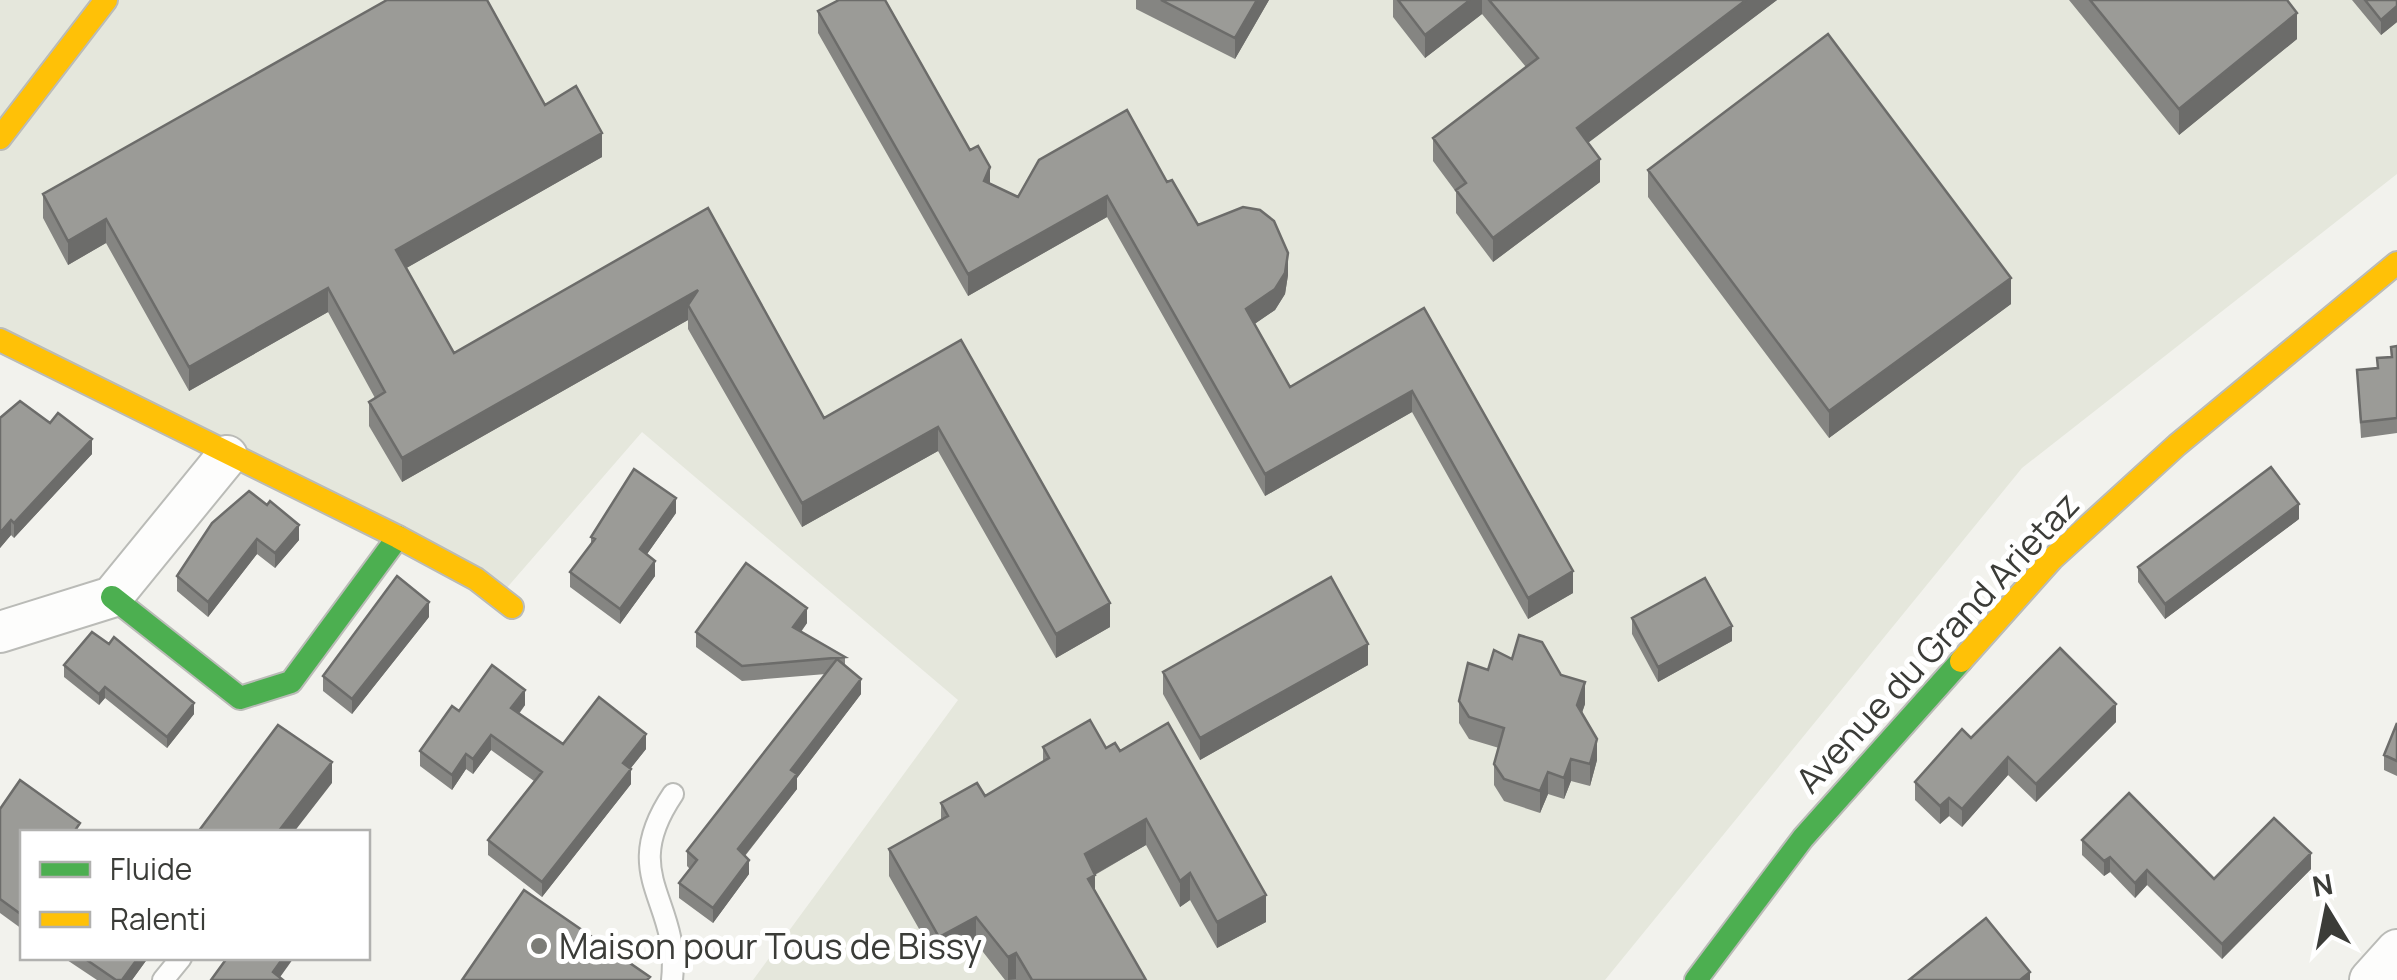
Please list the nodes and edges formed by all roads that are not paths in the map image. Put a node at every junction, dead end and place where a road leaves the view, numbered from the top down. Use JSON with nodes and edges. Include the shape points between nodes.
{"nodes":[{"id":1,"x":106,"y":0,"type":"edge"},
{"id":2,"x":0,"y":138,"type":"edge"},
{"id":3,"x":2397,"y":263,"type":"edge"},
{"id":4,"x":0,"y":340,"type":"edge"},
{"id":5,"x":227,"y":456,"type":"junction"},
{"id":6,"x":398,"y":536,"type":"junction"},
{"id":7,"x":112,"y":596,"type":"junction"},
{"id":8,"x":512,"y":606,"type":"dead end"},
{"id":9,"x":0,"y":632,"type":"edge"},
{"id":10,"x":673,"y":794,"type":"dead end"},
{"id":11,"x":2397,"y":950,"type":"edge"},
{"id":12,"x":179,"y":960,"type":"edge"},
{"id":13,"x":163,"y":980,"type":"edge"},
{"id":14,"x":672,"y":980,"type":"edge"},
{"id":15,"x":1696,"y":980,"type":"edge"},
{"id":16,"x":2370,"y":980,"type":"edge"}],
"edges":[{"from":1,"to":2,"type":"street"},
{"from":3,"to":15,"type":"street","name":"Avenue du Grand Arietaz","via":[[2052,560],[1804,838]]},
{"from":4,"to":5,"type":"street"},
{"from":5,"to":6,"type":"street"},
{"from":5,"to":7,"type":"street"},
{"from":6,"to":7,"type":"street","via":[[291,682],[266,694],[240,698]]},
{"from":6,"to":8,"type":"street"},
{"from":7,"to":9,"type":"street"},
{"from":10,"to":14,"type":"lane","via":[[653,825],[648,856],[670,929]]},
{"from":11,"to":16,"type":"street"},
{"from":12,"to":13,"type":"lane"}]}
